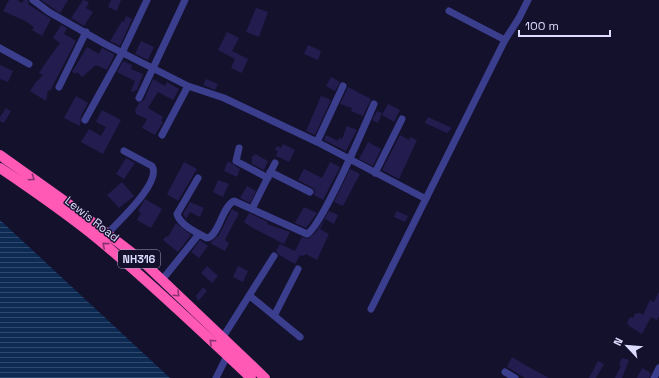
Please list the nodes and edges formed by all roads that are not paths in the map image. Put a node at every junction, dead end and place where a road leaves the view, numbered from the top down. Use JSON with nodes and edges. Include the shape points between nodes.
{"nodes":[{"id":1,"x":33,"y":0,"type":"edge"},
{"id":2,"x":147,"y":0,"type":"edge"},
{"id":3,"x":185,"y":0,"type":"edge"},
{"id":4,"x":528,"y":0,"type":"edge"},
{"id":5,"x":449,"y":11,"type":"dead end"},
{"id":6,"x":86,"y":32,"type":"junction"},
{"id":7,"x":505,"y":40,"type":"junction"},
{"id":8,"x":0,"y":48,"type":"edge"},
{"id":9,"x":122,"y":53,"type":"junction"},
{"id":10,"x":29,"y":64,"type":"dead end"},
{"id":11,"x":153,"y":68,"type":"junction"},
{"id":12,"x":188,"y":86,"type":"junction"},
{"id":13,"x":343,"y":86,"type":"dead end"},
{"id":14,"x":59,"y":87,"type":"dead end"},
{"id":15,"x":139,"y":98,"type":"dead end"},
{"id":16,"x":374,"y":104,"type":"dead end"},
{"id":17,"x":402,"y":119,"type":"dead end"},
{"id":18,"x":85,"y":120,"type":"dead end"},
{"id":19,"x":162,"y":134,"type":"dead end"},
{"id":20,"x":316,"y":142,"type":"junction"},
{"id":21,"x":239,"y":148,"type":"dead end"},
{"id":22,"x":124,"y":151,"type":"dead end"},
{"id":23,"x":0,"y":155,"type":"edge"},
{"id":24,"x":348,"y":160,"type":"junction"},
{"id":25,"x":275,"y":163,"type":"dead end"},
{"id":26,"x":0,"y":168,"type":"edge"},
{"id":27,"x":375,"y":172,"type":"junction"},
{"id":28,"x":269,"y":175,"type":"junction"},
{"id":29,"x":198,"y":178,"type":"dead end"},
{"id":30,"x":310,"y":192,"type":"dead end"},
{"id":31,"x":426,"y":199,"type":"junction"},
{"id":32,"x":252,"y":209,"type":"junction"},
{"id":33,"x":108,"y":234,"type":"junction"},
{"id":34,"x":199,"y":234,"type":"junction"},
{"id":35,"x":274,"y":256,"type":"dead end"},
{"id":36,"x":298,"y":269,"type":"dead end"},
{"id":37,"x":162,"y":280,"type":"junction"},
{"id":38,"x":250,"y":296,"type":"junction"},
{"id":39,"x":371,"y":309,"type":"dead end"},
{"id":40,"x":274,"y":316,"type":"junction"},
{"id":41,"x":223,"y":337,"type":"junction"},
{"id":42,"x":300,"y":337,"type":"dead end"},
{"id":43,"x":227,"y":356,"type":"junction"},
{"id":44,"x":659,"y":368,"type":"edge"},
{"id":45,"x":504,"y":372,"type":"dead end"},
{"id":46,"x":216,"y":378,"type":"edge"},
{"id":47,"x":251,"y":378,"type":"edge"},
{"id":48,"x":265,"y":378,"type":"edge"},
{"id":49,"x":515,"y":378,"type":"edge"},
{"id":50,"x":654,"y":378,"type":"edge"}],
"edges":[{"from":1,"to":6,"type":"street","via":[[49,12]]},
{"from":2,"to":9,"type":"street"},
{"from":3,"to":11,"type":"street"},
{"from":4,"to":7,"type":"street"},
{"from":5,"to":7,"type":"street"},
{"from":6,"to":9,"type":"street"},
{"from":6,"to":14,"type":"street"},
{"from":7,"to":31,"type":"street"},
{"from":8,"to":10,"type":"street"},
{"from":9,"to":11,"type":"street"},
{"from":9,"to":18,"type":"street"},
{"from":11,"to":12,"type":"street"},
{"from":11,"to":15,"type":"street"},
{"from":12,"to":19,"type":"street"},
{"from":12,"to":20,"type":"street","via":[[224,98]]},
{"from":13,"to":20,"type":"street"},
{"from":16,"to":24,"type":"street"},
{"from":17,"to":27,"type":"street"},
{"from":20,"to":24,"type":"street"},
{"from":21,"to":28,"type":"street","via":[[236,161]]},
{"from":22,"to":33,"type":"street","via":[[152,166],[154,174],[150,186]]},
{"from":23,"to":33,"type":"highway","number":"NH316","one_way":true},
{"from":24,"to":27,"type":"street"},
{"from":24,"to":32,"type":"street","via":[[309,233],[300,233]]},
{"from":25,"to":28,"type":"street"},
{"from":43,"to":26,"type":"highway","name":"Lewis Road","number":"NH316","one_way":true,"via":[[98,239]]},
{"from":27,"to":31,"type":"street"},
{"from":28,"to":30,"type":"street"},
{"from":28,"to":32,"type":"street"},
{"from":29,"to":34,"type":"street","via":[[177,214]]},
{"from":31,"to":39,"type":"street"},
{"from":32,"to":34,"type":"street","via":[[231,201],[212,236],[207,238]]},
{"from":33,"to":37,"type":"highway","number":"NH316"},
{"from":34,"to":37,"type":"street"},
{"from":35,"to":38,"type":"street"},
{"from":36,"to":40,"type":"street"},
{"from":37,"to":41,"type":"highway","number":"NH316","one_way":true},
{"from":38,"to":40,"type":"street"},
{"from":38,"to":41,"type":"street"},
{"from":40,"to":42,"type":"street"},
{"from":41,"to":48,"type":"highway","number":"NH316"},
{"from":43,"to":46,"type":"street"},
{"from":43,"to":47,"type":"highway","name":"Lewis Road","number":"NH316"},
{"from":44,"to":50,"type":"street"},
{"from":45,"to":49,"type":"street"}]}
